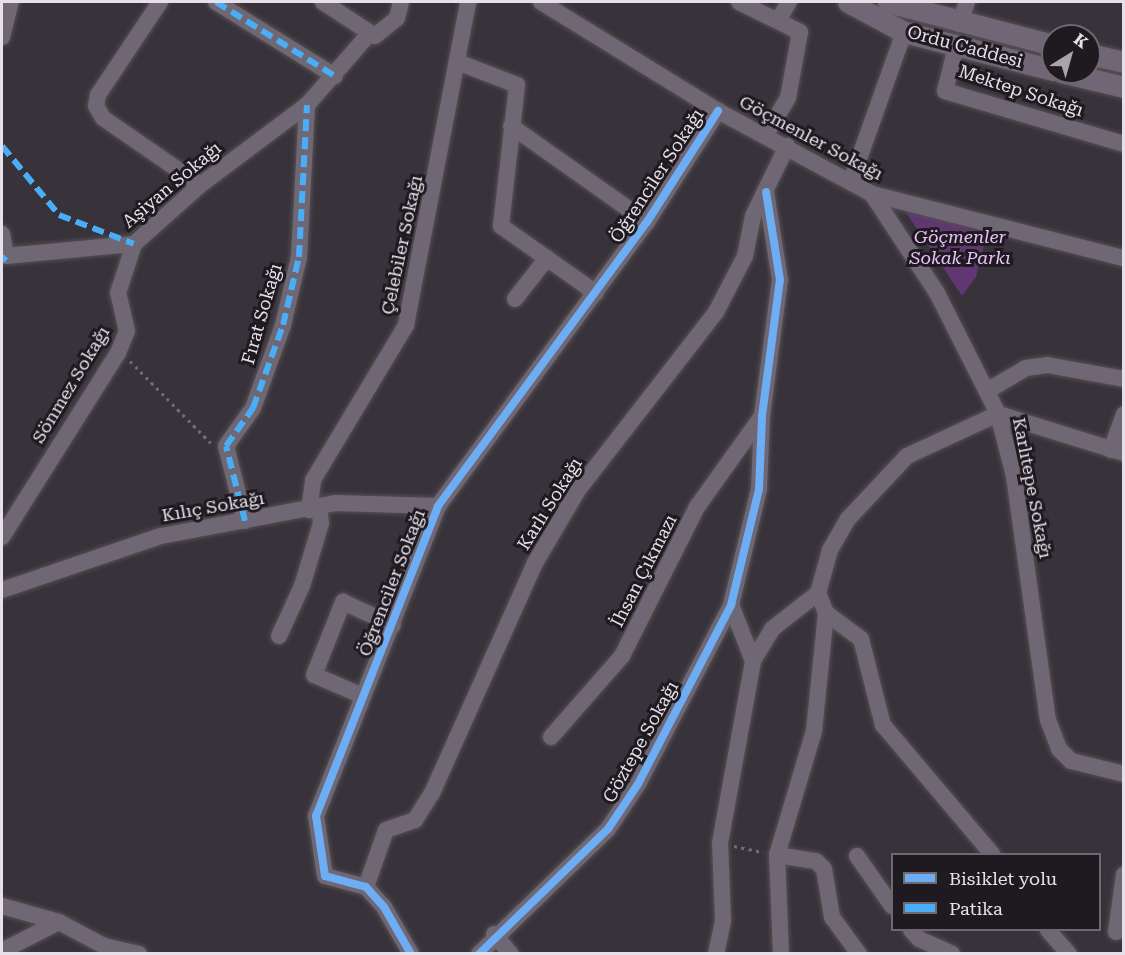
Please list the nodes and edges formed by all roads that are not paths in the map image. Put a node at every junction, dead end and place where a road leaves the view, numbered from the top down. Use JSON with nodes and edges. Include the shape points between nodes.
{"nodes":[{"id":1,"x":160,"y":2,"type":"edge"},
{"id":2,"x":216,"y":2,"type":"edge"},
{"id":3,"x":323,"y":2,"type":"edge"},
{"id":4,"x":400,"y":2,"type":"edge"},
{"id":5,"x":468,"y":2,"type":"edge"},
{"id":6,"x":541,"y":2,"type":"edge"},
{"id":7,"x":738,"y":2,"type":"edge"},
{"id":8,"x":789,"y":2,"type":"edge"},
{"id":9,"x":848,"y":2,"type":"edge"},
{"id":10,"x":888,"y":2,"type":"edge"},
{"id":11,"x":967,"y":2,"type":"edge"},
{"id":12,"x":7,"y":8,"type":"edge"},
{"id":13,"x":779,"y":19,"type":"junction"},
{"id":14,"x":959,"y":24,"type":"junction"},
{"id":15,"x":904,"y":32,"type":"junction"},
{"id":16,"x":369,"y":34,"type":"junction"},
{"id":17,"x":2,"y":38,"type":"edge"},
{"id":18,"x":1041,"y":42,"type":"edge"},
{"id":19,"x":956,"y":48,"type":"junction"},
{"id":20,"x":1101,"y":57,"type":"edge"},
{"id":21,"x":1124,"y":62,"type":"edge"},
{"id":22,"x":460,"y":63,"type":"junction"},
{"id":23,"x":1041,"y":67,"type":"edge"},
{"id":24,"x":335,"y":76,"type":"junction"},
{"id":25,"x":1101,"y":82,"type":"edge"},
{"id":26,"x":1124,"y":87,"type":"edge"},
{"id":27,"x":307,"y":105,"type":"junction"},
{"id":28,"x":717,"y":111,"type":"junction"},
{"id":29,"x":511,"y":126,"type":"junction"},
{"id":30,"x":766,"y":134,"type":"junction"},
{"id":31,"x":1124,"y":144,"type":"edge"},
{"id":32,"x":787,"y":146,"type":"junction"},
{"id":33,"x":851,"y":182,"type":"junction"},
{"id":34,"x":200,"y":185,"type":"junction"},
{"id":35,"x":766,"y":192,"type":"junction"},
{"id":36,"x":872,"y":194,"type":"junction"},
{"id":37,"x":647,"y":222,"type":"junction"},
{"id":38,"x":2,"y":234,"type":"edge"},
{"id":39,"x":134,"y":244,"type":"junction"},
{"id":40,"x":547,"y":258,"type":"junction"},
{"id":41,"x":1124,"y":258,"type":"edge"},
{"id":42,"x":596,"y":293,"type":"junction"},
{"id":43,"x":515,"y":299,"type":"dead end"},
{"id":44,"x":1124,"y":379,"type":"edge"},
{"id":45,"x":987,"y":391,"type":"junction"},
{"id":46,"x":998,"y":414,"type":"junction"},
{"id":47,"x":1124,"y":414,"type":"edge"},
{"id":48,"x":762,"y":416,"type":"junction"},
{"id":49,"x":1117,"y":451,"type":"edge"},
{"id":50,"x":438,"y":506,"type":"junction"},
{"id":51,"x":314,"y":508,"type":"junction"},
{"id":52,"x":245,"y":521,"type":"junction"},
{"id":53,"x":2,"y":537,"type":"edge"},
{"id":54,"x":2,"y":590,"type":"edge"},
{"id":55,"x":818,"y":593,"type":"junction"},
{"id":56,"x":731,"y":605,"type":"junction"},
{"id":57,"x":826,"y":613,"type":"junction"},
{"id":58,"x":393,"y":625,"type":"junction"},
{"id":59,"x":279,"y":636,"type":"dead end"},
{"id":60,"x":753,"y":661,"type":"junction"},
{"id":61,"x":363,"y":696,"type":"junction"},
{"id":62,"x":550,"y":737,"type":"dead end"},
{"id":63,"x":1124,"y":774,"type":"edge"},
{"id":64,"x":988,"y":853,"type":"edge"},
{"id":65,"x":777,"y":855,"type":"junction"},
{"id":66,"x":857,"y":856,"type":"dead end"},
{"id":67,"x":1124,"y":875,"type":"edge"},
{"id":68,"x":366,"y":887,"type":"junction"},
{"id":69,"x":891,"y":905,"type":"edge"},
{"id":70,"x":2,"y":906,"type":"edge"},
{"id":71,"x":59,"y":922,"type":"junction"},
{"id":72,"x":1120,"y":930,"type":"edge"},
{"id":73,"x":912,"y":931,"type":"edge"},
{"id":74,"x":1049,"y":931,"type":"edge"},
{"id":75,"x":494,"y":934,"type":"junction"},
{"id":76,"x":102,"y":950,"type":"edge"},
{"id":77,"x":2,"y":951,"type":"edge"},
{"id":78,"x":139,"y":954,"type":"edge"},
{"id":79,"x":411,"y":954,"type":"edge"},
{"id":80,"x":479,"y":954,"type":"edge"},
{"id":81,"x":511,"y":954,"type":"edge"},
{"id":82,"x":716,"y":954,"type":"edge"},
{"id":83,"x":781,"y":954,"type":"edge"},
{"id":84,"x":859,"y":954,"type":"edge"},
{"id":85,"x":952,"y":954,"type":"edge"},
{"id":86,"x":1069,"y":954,"type":"edge"}],
"edges":[{"from":1,"to":34,"type":"street","via":[[98,95],[96,106],[103,118]]},
{"from":2,"to":24,"type":"street"},
{"from":3,"to":16,"type":"street"},
{"from":4,"to":16,"type":"street","via":[[397,18],[375,36]]},
{"from":5,"to":22,"type":"street","name":"Çelebiler Sokağı"},
{"from":6,"to":28,"type":"street","name":"Göçmenler Sokağı"},
{"from":7,"to":13,"type":"street"},
{"from":8,"to":13,"type":"street"},
{"from":9,"to":15,"type":"main road","name":"Ordu Caddesi"},
{"from":10,"to":14,"type":"main road","name":"Ordu Caddesi"},
{"from":11,"to":14,"type":"street"},
{"from":12,"to":17,"type":"street"},
{"from":13,"to":30,"type":"street","via":[[800,32],[788,98]]},
{"from":14,"to":18,"type":"main road","name":"Ordu Caddesi"},
{"from":15,"to":19,"type":"main road","name":"Ordu Caddesi"},
{"from":15,"to":33,"type":"street"},
{"from":16,"to":24,"type":"street","name":"Aşiyan Sokağı"},
{"from":19,"to":23,"type":"main road","name":"Ordu Caddesi"},
{"from":19,"to":31,"type":"street","name":"Mektep Sokağı","via":[[945,91]]},
{"from":20,"to":21,"type":"main road"},
{"from":22,"to":29,"type":"street","via":[[518,86]]},
{"from":22,"to":51,"type":"street","name":"Çelebiler Sokağı","via":[[406,325],[313,480]]},
{"from":24,"to":27,"type":"street","name":"Aşiyan Sokağı"},
{"from":25,"to":26,"type":"main road"},
{"from":27,"to":34,"type":"street","name":"Aşiyan Sokağı"},
{"from":27,"to":52,"type":"street","name":"Fırat Sokağı","via":[[299,257],[283,325],[254,408],[226,446]]},
{"from":28,"to":30,"type":"street","name":"Göçmenler Sokağı"},
{"from":28,"to":37,"type":"street","name":"Öğrenciler Sokağı"},
{"from":29,"to":37,"type":"street"},
{"from":29,"to":40,"type":"street","via":[[501,226]]},
{"from":30,"to":32,"type":"street","name":"Göçmenler Sokağı"},
{"from":32,"to":33,"type":"street","name":"Göçmenler Sokağı"},
{"from":32,"to":35,"type":"street","name":"Karlı Sokağı"},
{"from":33,"to":36,"type":"street","name":"Göçmenler Sokağı"},
{"from":34,"to":39,"type":"street","name":"Aşiyan Sokağı"},
{"from":35,"to":48,"type":"street","name":"Göztepe Sokağı","via":[[780,280]]},
{"from":35,"to":68,"type":"street","name":"Karlı Sokağı","via":[[753,216],[745,255],[716,312],[578,490],[535,563],[433,791],[415,820],[386,830]]},
{"from":36,"to":41,"type":"street","name":"Göçmenler Sokağı"},
{"from":36,"to":45,"type":"street","name":"Karlıtepe Sokağı","via":[[937,293]]},
{"from":37,"to":42,"type":"street","name":"Öğrenciler Sokağı"},
{"from":38,"to":39,"type":"street","name":"Aşiyan Sokağı","via":[[6,256]]},
{"from":39,"to":53,"type":"street","name":"Sönmez Sokağı","via":[[118,293],[127,331],[118,353]]},
{"from":40,"to":42,"type":"street"},
{"from":40,"to":43,"type":"street"},
{"from":42,"to":50,"type":"street","name":"Öğrenciler Sokağı"},
{"from":44,"to":45,"type":"street","via":[[1047,365],[1026,368]]},
{"from":45,"to":46,"type":"street","name":"Karlıtepe Sokağı"},
{"from":46,"to":49,"type":"street"},
{"from":46,"to":55,"type":"street","via":[[908,456],[882,477],[830,550]]},
{"from":46,"to":63,"type":"street","name":"Karlıtepe Sokağı","via":[[1014,476],[1051,728],[1059,749],[1071,761]]},
{"from":47,"to":49,"type":"street"},
{"from":48,"to":56,"type":"street","name":"Göztepe Sokağı","via":[[759,489]]},
{"from":48,"to":62,"type":"street","name":"İhsan Çıkmazı","via":[[697,507],[622,656]]},
{"from":50,"to":51,"type":"street","name":"Kılıç Sokağı"},
{"from":50,"to":58,"type":"street","name":"Öğrenciler Sokağı"},
{"from":51,"to":52,"type":"street","name":"Kılıç Sokağı"},
{"from":51,"to":59,"type":"street","name":"Çelebiler Sokağı","via":[[321,523],[302,586]]},
{"from":52,"to":54,"type":"street","name":"Kılıç Sokağı","via":[[161,536]]},
{"from":55,"to":57,"type":"street"},
{"from":55,"to":60,"type":"street","via":[[772,629]]},
{"from":56,"to":60,"type":"street"},
{"from":56,"to":75,"type":"street","name":"Göztepe Sokağı","via":[[638,784],[608,829]]},
{"from":57,"to":64,"type":"street","via":[[861,639],[883,725]]},
{"from":57,"to":65,"type":"street","via":[[814,731]]},
{"from":58,"to":61,"type":"street","name":"Öğrenciler Sokağı"},
{"from":58,"to":61,"type":"street","via":[[343,602],[314,675]]},
{"from":60,"to":82,"type":"street","via":[[720,843],[723,920]]},
{"from":61,"to":68,"type":"street","name":"Öğrenciler Sokağı","via":[[316,816],[325,876]]},
{"from":65,"to":83,"type":"street"},
{"from":65,"to":84,"type":"street","via":[[816,861],[824,869],[832,916]]},
{"from":66,"to":69,"type":"street"},
{"from":67,"to":72,"type":"street"},
{"from":68,"to":79,"type":"street","via":[[384,906]]},
{"from":70,"to":71,"type":"street"},
{"from":71,"to":76,"type":"street"},
{"from":71,"to":77,"type":"street"},
{"from":73,"to":85,"type":"street","via":[[919,939]]},
{"from":74,"to":86,"type":"street"},
{"from":75,"to":80,"type":"street","name":"Göztepe Sokağı"},
{"from":75,"to":81,"type":"street"},
{"from":76,"to":78,"type":"street"}]}
